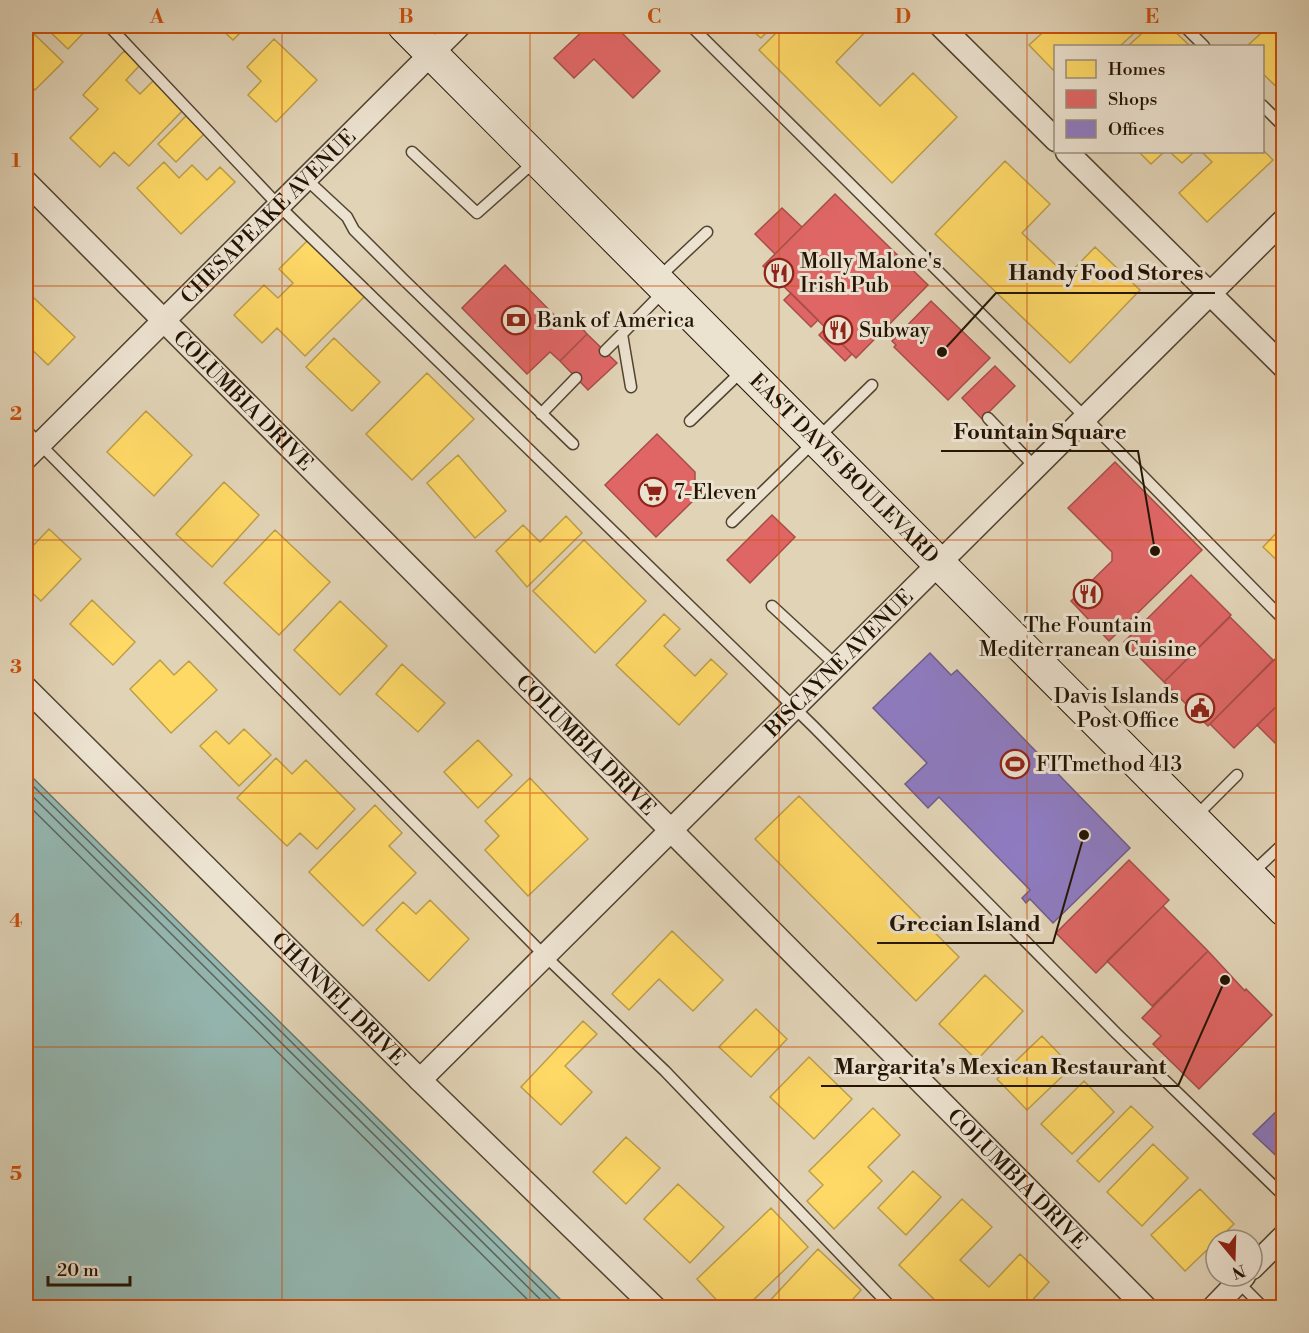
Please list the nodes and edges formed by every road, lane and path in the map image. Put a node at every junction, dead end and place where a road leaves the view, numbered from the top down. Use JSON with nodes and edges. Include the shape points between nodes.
{"nodes":[{"id":1,"x":109,"y":26,"type":"edge"},
{"id":2,"x":404,"y":26,"type":"edge"},
{"id":3,"x":459,"y":26,"type":"edge"},
{"id":4,"x":690,"y":26,"type":"edge"},
{"id":5,"x":941,"y":26,"type":"edge"},
{"id":6,"x":1184,"y":26,"type":"edge"},
{"id":7,"x":1203,"y":45,"type":"edge"},
{"id":8,"x":432,"y":54,"type":"junction"},
{"id":9,"x":1264,"y":106,"type":"edge"},
{"id":10,"x":1284,"y":127,"type":"edge"},
{"id":11,"x":1054,"y":138,"type":"edge"},
{"id":12,"x":412,"y":152,"type":"dead end"},
{"id":13,"x":1068,"y":153,"type":"edge"},
{"id":14,"x":537,"y":160,"type":"junction"},
{"id":15,"x":306,"y":179,"type":"junction"},
{"id":16,"x":26,"y":182,"type":"edge"},
{"id":17,"x":279,"y":206,"type":"junction"},
{"id":18,"x":1284,"y":220,"type":"edge"},
{"id":19,"x":707,"y":232,"type":"dead end"},
{"id":20,"x":661,"y":285,"type":"junction"},
{"id":21,"x":1209,"y":294,"type":"junction"},
{"id":22,"x":164,"y":321,"type":"junction"},
{"id":23,"x":622,"y":334,"type":"junction"},
{"id":24,"x":604,"y":351,"type":"dead end"},
{"id":25,"x":1284,"y":367,"type":"edge"},
{"id":26,"x":744,"y":369,"type":"junction"},
{"id":27,"x":576,"y":378,"type":"dead end"},
{"id":28,"x":872,"y":385,"type":"dead end"},
{"id":29,"x":631,"y":387,"type":"dead end"},
{"id":30,"x":541,"y":414,"type":"junction"},
{"id":31,"x":1084,"y":416,"type":"junction"},
{"id":32,"x":987,"y":418,"type":"dead end"},
{"id":33,"x":690,"y":421,"type":"dead end"},
{"id":34,"x":815,"y":440,"type":"junction"},
{"id":35,"x":30,"y":444,"type":"edge"},
{"id":36,"x":573,"y":444,"type":"dead end"},
{"id":37,"x":1034,"y":466,"type":"junction"},
{"id":38,"x":732,"y":522,"type":"dead end"},
{"id":39,"x":939,"y":563,"type":"junction"},
{"id":40,"x":772,"y":606,"type":"dead end"},
{"id":41,"x":1284,"y":620,"type":"edge"},
{"id":42,"x":837,"y":666,"type":"junction"},
{"id":43,"x":26,"y":688,"type":"edge"},
{"id":44,"x":795,"y":708,"type":"junction"},
{"id":45,"x":1237,"y":775,"type":"dead end"},
{"id":46,"x":1193,"y":819,"type":"junction"},
{"id":47,"x":671,"y":831,"type":"junction"},
{"id":48,"x":1284,"y":843,"type":"edge"},
{"id":49,"x":1250,"y":876,"type":"junction"},
{"id":50,"x":1284,"y":910,"type":"edge"},
{"id":51,"x":545,"y":956,"type":"junction"},
{"id":52,"x":420,"y":1080,"type":"junction"},
{"id":53,"x":1284,"y":1196,"type":"edge"},
{"id":54,"x":1284,"y":1236,"type":"edge"},
{"id":55,"x":1264,"y":1256,"type":"edge"},
{"id":56,"x":1232,"y":1288,"type":"edge"},
{"id":57,"x":1252,"y":1288,"type":"edge"},
{"id":58,"x":656,"y":1308,"type":"edge"},
{"id":59,"x":892,"y":1308,"type":"edge"},
{"id":60,"x":1146,"y":1308,"type":"edge"},
{"id":61,"x":1213,"y":1308,"type":"edge"},
{"id":62,"x":1264,"y":1308,"type":"edge"}],
"edges":[{"from":1,"to":17,"type":"lane"},
{"from":2,"to":8,"type":"street","name":"EAST DAVIS BOULEVARD"},
{"from":3,"to":8,"type":"street","name":"CHESAPEAKE AVENUE"},
{"from":4,"to":31,"type":"lane"},
{"from":5,"to":11,"type":"street"},
{"from":6,"to":7,"type":"lane"},
{"from":8,"to":14,"type":"street","name":"EAST DAVIS BOULEVARD"},
{"from":8,"to":15,"type":"street","name":"CHESAPEAKE AVENUE"},
{"from":9,"to":10,"type":"lane"},
{"from":12,"to":14,"type":"lane","via":[[477,213]]},
{"from":13,"to":21,"type":"street"},
{"from":14,"to":20,"type":"street","name":"EAST DAVIS BOULEVARD"},
{"from":15,"to":17,"type":"street","name":"CHESAPEAKE AVENUE"},
{"from":15,"to":30,"type":"lane"},
{"from":16,"to":22,"type":"street","name":"COLUMBIA DRIVE"},
{"from":17,"to":22,"type":"street","name":"CHESAPEAKE AVENUE"},
{"from":17,"to":44,"type":"lane"},
{"from":18,"to":21,"type":"street","name":"BISCAYNE AVENUE"},
{"from":19,"to":20,"type":"lane"},
{"from":20,"to":23,"type":"lane"},
{"from":20,"to":26,"type":"street","name":"EAST DAVIS BOULEVARD"},
{"from":21,"to":25,"type":"street"},
{"from":21,"to":31,"type":"street","name":"BISCAYNE AVENUE"},
{"from":22,"to":35,"type":"street","name":"CHESAPEAKE AVENUE"},
{"from":22,"to":47,"type":"street","name":"COLUMBIA DRIVE"},
{"from":23,"to":24,"type":"lane"},
{"from":23,"to":29,"type":"lane"},
{"from":26,"to":33,"type":"lane"},
{"from":26,"to":34,"type":"street","name":"EAST DAVIS BOULEVARD"},
{"from":27,"to":30,"type":"lane"},
{"from":28,"to":34,"type":"lane"},
{"from":30,"to":36,"type":"lane"},
{"from":31,"to":37,"type":"street","name":"BISCAYNE AVENUE"},
{"from":31,"to":41,"type":"lane"},
{"from":32,"to":37,"type":"lane"},
{"from":34,"to":38,"type":"lane"},
{"from":34,"to":39,"type":"street","name":"EAST DAVIS BOULEVARD"},
{"from":35,"to":51,"type":"lane"},
{"from":37,"to":39,"type":"street","name":"BISCAYNE AVENUE"},
{"from":39,"to":42,"type":"street","name":"BISCAYNE AVENUE"},
{"from":39,"to":46,"type":"street","name":"EAST DAVIS BOULEVARD"},
{"from":40,"to":42,"type":"lane"},
{"from":42,"to":44,"type":"street","name":"BISCAYNE AVENUE"},
{"from":43,"to":52,"type":"street","name":"CHANNEL DRIVE"},
{"from":44,"to":47,"type":"street","name":"BISCAYNE AVENUE"},
{"from":44,"to":53,"type":"lane","via":[[1124,1041]]},
{"from":45,"to":46,"type":"lane"},
{"from":46,"to":49,"type":"street","name":"EAST DAVIS BOULEVARD"},
{"from":47,"to":51,"type":"street","name":"BISCAYNE AVENUE"},
{"from":47,"to":60,"type":"street","name":"COLUMBIA DRIVE"},
{"from":48,"to":49,"type":"lane"},
{"from":49,"to":50,"type":"street","name":"EAST DAVIS BOULEVARD"},
{"from":51,"to":52,"type":"street","name":"BISCAYNE AVENUE"},
{"from":51,"to":59,"type":"lane","via":[[665,1071]]},
{"from":52,"to":58,"type":"street","name":"CHANNEL DRIVE"},
{"from":54,"to":55,"type":"street"},
{"from":56,"to":61,"type":"street"},
{"from":57,"to":62,"type":"lane"}]}
